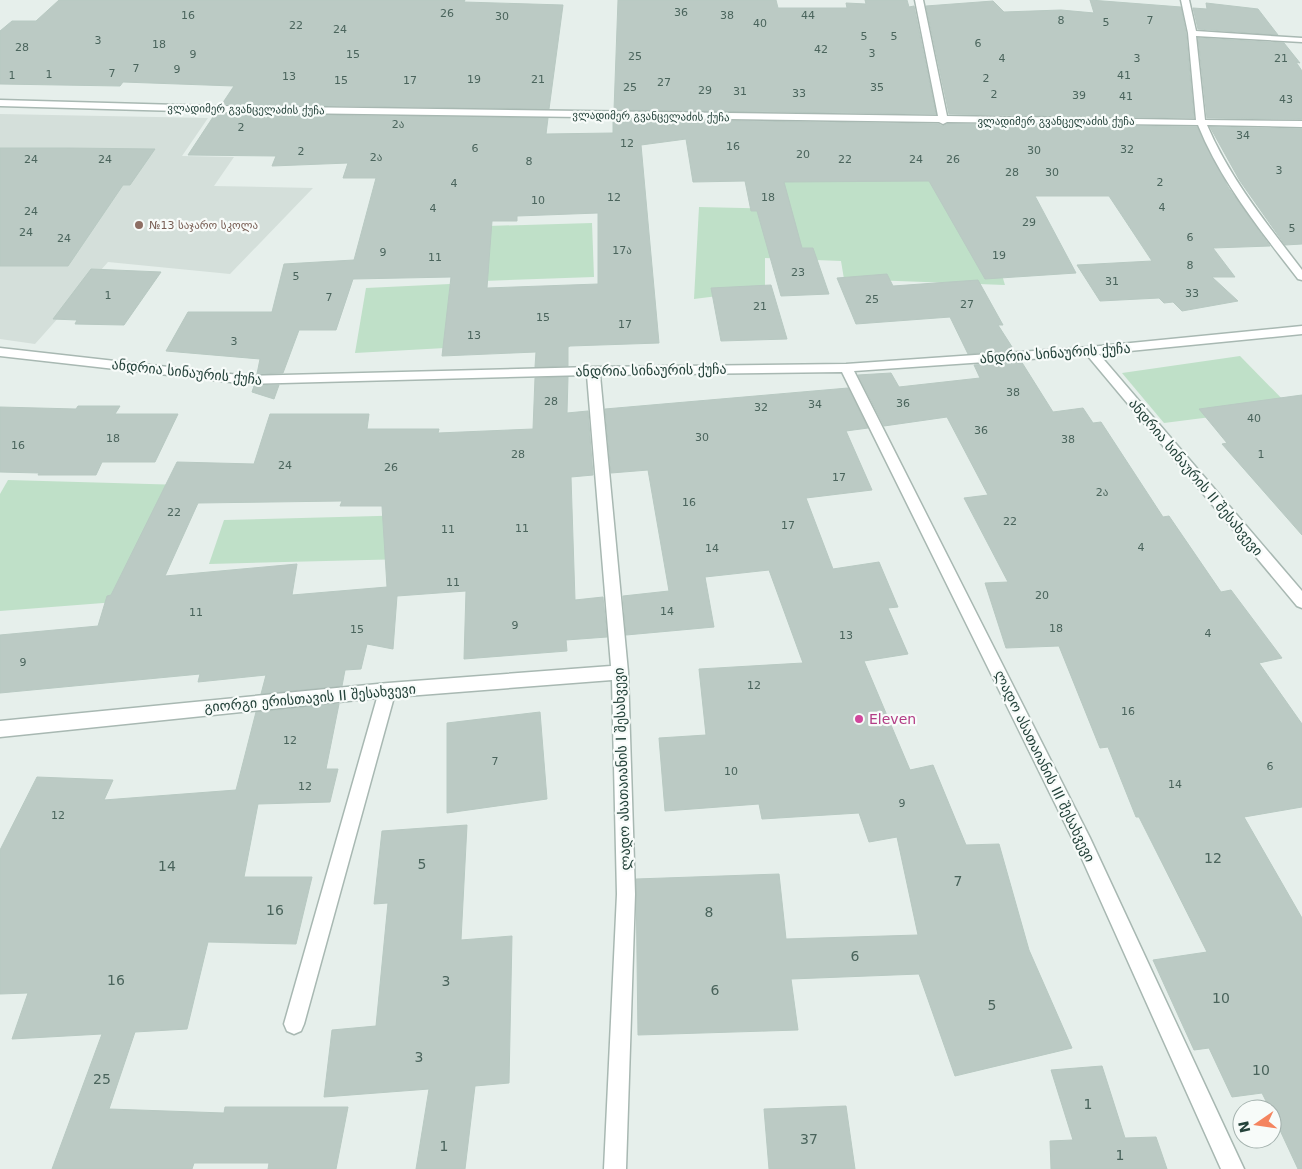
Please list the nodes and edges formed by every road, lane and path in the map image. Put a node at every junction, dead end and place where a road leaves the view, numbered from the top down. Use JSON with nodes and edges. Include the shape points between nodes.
{"nodes":[{"id":1,"x":919,"y":0,"type":"edge"},
{"id":2,"x":1185,"y":0,"type":"edge"},
{"id":3,"x":1192,"y":33,"type":"junction"},
{"id":4,"x":1302,"y":40,"type":"edge"},
{"id":5,"x":0,"y":103,"type":"edge"},
{"id":6,"x":943,"y":121,"type":"junction"},
{"id":7,"x":1201,"y":122,"type":"junction"},
{"id":8,"x":1302,"y":124,"type":"edge"},
{"id":9,"x":1302,"y":277,"type":"edge"},
{"id":10,"x":1302,"y":330,"type":"edge"},
{"id":11,"x":1090,"y":351,"type":"junction"},
{"id":12,"x":0,"y":352,"type":"edge"},
{"id":13,"x":846,"y":368,"type":"junction"},
{"id":14,"x":593,"y":371,"type":"junction"},
{"id":15,"x":1302,"y":602,"type":"edge"},
{"id":16,"x":620,"y":672,"type":"junction"},
{"id":17,"x":388,"y":690,"type":"junction"},
{"id":18,"x":0,"y":728,"type":"edge"},
{"id":19,"x":294,"y":1024,"type":"dead end"},
{"id":20,"x":615,"y":1169,"type":"edge"},
{"id":21,"x":1233,"y":1169,"type":"edge"}],
"edges":[{"from":1,"to":6,"type":"street"},
{"from":2,"to":3,"type":"street"},
{"from":3,"to":4,"type":"street"},
{"from":3,"to":7,"type":"street"},
{"from":5,"to":6,"type":"street","name":"ვლადიმერ გვანცელაძის ქუჩა"},
{"from":6,"to":7,"type":"street","name":"ვლადიმერ გვანცელაძის ქუჩა"},
{"from":7,"to":8,"type":"street","name":"ვლადიმერ გვანცელაძის ქუჩა"},
{"from":7,"to":9,"type":"street","via":[[1210,146],[1247,206]]},
{"from":10,"to":11,"type":"street","name":"ანდრია სინაურის ქუჩა"},
{"from":11,"to":13,"type":"street","name":"ანდრია სინაურის ქუჩა"},
{"from":11,"to":15,"type":"street","name":"ანდრია სინაურის II შესახვევი"},
{"from":12,"to":14,"type":"street","name":"ანდრია სინაურის ქუჩა","via":[[248,380]]},
{"from":13,"to":14,"type":"street","name":"ანდრია სინაურის ქუჩა"},
{"from":13,"to":21,"type":"street","name":"ლადო ასათაიანის III შესახვევი","via":[[1084,844]]},
{"from":14,"to":16,"type":"street","name":"ლადო ასათაიანის I შესახვევი"},
{"from":16,"to":17,"type":"street","name":"გიორგი ერისთავის II შესახვევი"},
{"from":16,"to":20,"type":"street","name":"ლადო ასათაიანის I შესახვევი","via":[[626,894]]},
{"from":17,"to":18,"type":"street","name":"გიორგი ერისთავის II შესახვევი"},
{"from":17,"to":19,"type":"street"}]}
